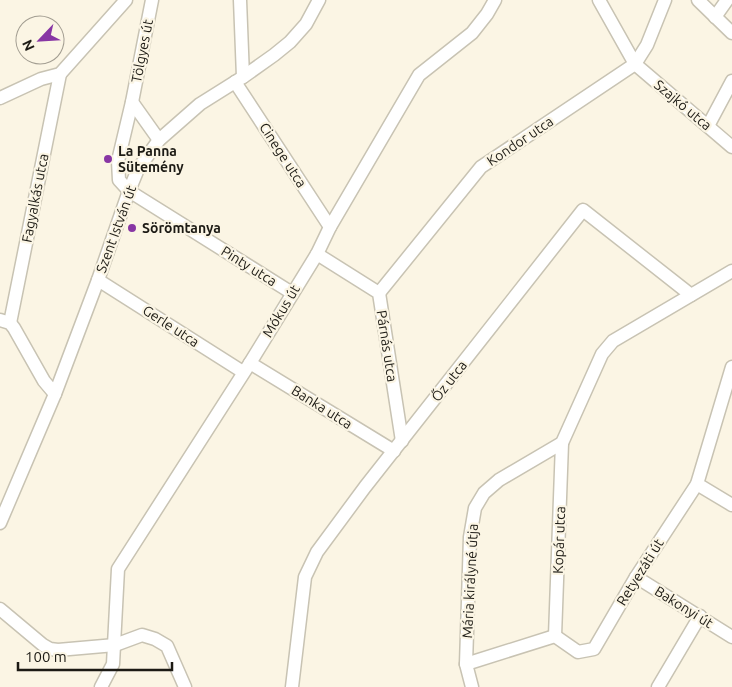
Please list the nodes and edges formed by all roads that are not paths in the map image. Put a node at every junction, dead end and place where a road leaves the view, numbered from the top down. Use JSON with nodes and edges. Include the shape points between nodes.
{"nodes":[{"id":1,"x":126,"y":0,"type":"edge"},
{"id":2,"x":152,"y":0,"type":"edge"},
{"id":3,"x":240,"y":0,"type":"edge"},
{"id":4,"x":319,"y":0,"type":"edge"},
{"id":5,"x":495,"y":0,"type":"edge"},
{"id":6,"x":599,"y":0,"type":"edge"},
{"id":7,"x":665,"y":0,"type":"edge"},
{"id":8,"x":698,"y":0,"type":"edge"},
{"id":9,"x":727,"y":0,"type":"edge"},
{"id":10,"x":715,"y":16,"type":"junction"},
{"id":11,"x":732,"y":33,"type":"edge"},
{"id":12,"x":635,"y":64,"type":"junction"},
{"id":13,"x":60,"y":74,"type":"junction"},
{"id":14,"x":239,"y":80,"type":"junction"},
{"id":15,"x":732,"y":82,"type":"edge"},
{"id":16,"x":0,"y":98,"type":"edge"},
{"id":17,"x":132,"y":102,"type":"junction"},
{"id":18,"x":708,"y":126,"type":"junction"},
{"id":19,"x":159,"y":140,"type":"junction"},
{"id":20,"x":732,"y":147,"type":"edge"},
{"id":21,"x":129,"y":191,"type":"junction"},
{"id":22,"x":330,"y":228,"type":"junction"},
{"id":23,"x":317,"y":254,"type":"junction"},
{"id":24,"x":732,"y":271,"type":"edge"},
{"id":25,"x":98,"y":280,"type":"junction"},
{"id":26,"x":292,"y":293,"type":"junction"},
{"id":27,"x":379,"y":294,"type":"junction"},
{"id":28,"x":691,"y":295,"type":"junction"},
{"id":29,"x":5,"y":321,"type":"edge"},
{"id":30,"x":247,"y":367,"type":"junction"},
{"id":31,"x":732,"y":368,"type":"edge"},
{"id":32,"x":55,"y":394,"type":"junction"},
{"id":33,"x":562,"y":443,"type":"junction"},
{"id":34,"x":398,"y":446,"type":"junction"},
{"id":35,"x":697,"y":484,"type":"junction"},
{"id":36,"x":732,"y":505,"type":"edge"},
{"id":37,"x":0,"y":523,"type":"edge"},
{"id":38,"x":636,"y":577,"type":"junction"},
{"id":39,"x":0,"y":609,"type":"edge"},
{"id":40,"x":700,"y":616,"type":"junction"},
{"id":41,"x":555,"y":636,"type":"junction"},
{"id":42,"x":732,"y":637,"type":"edge"},
{"id":43,"x":115,"y":645,"type":"junction"},
{"id":44,"x":466,"y":664,"type":"junction"},
{"id":45,"x":101,"y":687,"type":"edge"},
{"id":46,"x":185,"y":687,"type":"edge"},
{"id":47,"x":292,"y":687,"type":"edge"},
{"id":48,"x":472,"y":687,"type":"edge"},
{"id":49,"x":658,"y":687,"type":"edge"}],
"edges":[{"from":1,"to":13,"type":"street"},
{"from":2,"to":17,"type":"street","name":"Tölgyes út"},
{"from":3,"to":14,"type":"street"},
{"from":4,"to":14,"type":"street","name":"Szent István út","via":[[306,24],[290,42]]},
{"from":5,"to":22,"type":"street","name":"Mókus út","via":[[472,33],[419,75]]},
{"from":6,"to":12,"type":"street"},
{"from":7,"to":12,"type":"street","name":"Kondor utca","via":[[647,46]]},
{"from":8,"to":10,"type":"street"},
{"from":9,"to":10,"type":"street"},
{"from":10,"to":11,"type":"street"},
{"from":12,"to":18,"type":"street","name":"Szajkó utca"},
{"from":12,"to":27,"type":"street","name":"Kondor utca","via":[[481,167]]},
{"from":13,"to":16,"type":"street","via":[[42,78]]},
{"from":13,"to":29,"type":"street","name":"Fagyalkás utca"},
{"from":14,"to":19,"type":"street","name":"Szent István út","via":[[200,104]]},
{"from":14,"to":22,"type":"street","name":"Cinege utca"},
{"from":15,"to":18,"type":"street"},
{"from":17,"to":19,"type":"street","name":"Tölgyes út"},
{"from":17,"to":21,"type":"street","name":"Tölgyes út","via":[[118,161],[119,180]]},
{"from":18,"to":20,"type":"street","name":"Szajkó utca"},
{"from":19,"to":21,"type":"street","name":"Szent István út","via":[[138,169]]},
{"from":21,"to":25,"type":"street","name":"Szent István út"},
{"from":21,"to":26,"type":"street","name":"Pinty utca"},
{"from":22,"to":23,"type":"street","name":"Mókus út"},
{"from":23,"to":26,"type":"street","name":"Mókus út"},
{"from":23,"to":27,"type":"street","name":"Párnás utca"},
{"from":24,"to":28,"type":"street"},
{"from":25,"to":30,"type":"street","name":"Gerle utca"},
{"from":25,"to":32,"type":"street","name":"Szent István út"},
{"from":26,"to":30,"type":"street","name":"Mókus út"},
{"from":27,"to":34,"type":"street","name":"Párnás utca"},
{"from":28,"to":33,"type":"street","via":[[608,346]]},
{"from":28,"to":34,"type":"street","name":"Őz utca","via":[[583,210]]},
{"from":29,"to":32,"type":"street","via":[[14,328]]},
{"from":30,"to":34,"type":"street","name":"Banka utca"},
{"from":30,"to":43,"type":"street","name":"Mókus út","via":[[118,569]]},
{"from":31,"to":35,"type":"street","name":"Retyezáti út"},
{"from":32,"to":37,"type":"street","name":"Szent István út"},
{"from":33,"to":41,"type":"street","name":"Kopár utca"},
{"from":33,"to":44,"type":"street","name":"Mária királyné útja","via":[[499,480],[484,493],[475,508],[470,536]]},
{"from":34,"to":47,"type":"street","name":"Őz utca","via":[[316,552],[305,578]]},
{"from":35,"to":36,"type":"street"},
{"from":35,"to":38,"type":"street","name":"Retyezáti út"},
{"from":38,"to":40,"type":"street","name":"Bakonyi út"},
{"from":38,"to":41,"type":"street","name":"Retyezáti út","via":[[594,650],[578,652]]},
{"from":39,"to":43,"type":"street","via":[[50,649]]},
{"from":40,"to":42,"type":"street","name":"Bakonyi út"},
{"from":40,"to":49,"type":"street"},
{"from":41,"to":44,"type":"street"},
{"from":43,"to":45,"type":"street","name":"Mókus út","via":[[113,664]]},
{"from":43,"to":46,"type":"street","via":[[142,635],[167,646]]},
{"from":44,"to":48,"type":"street","name":"Mária királyné útja"}]}
